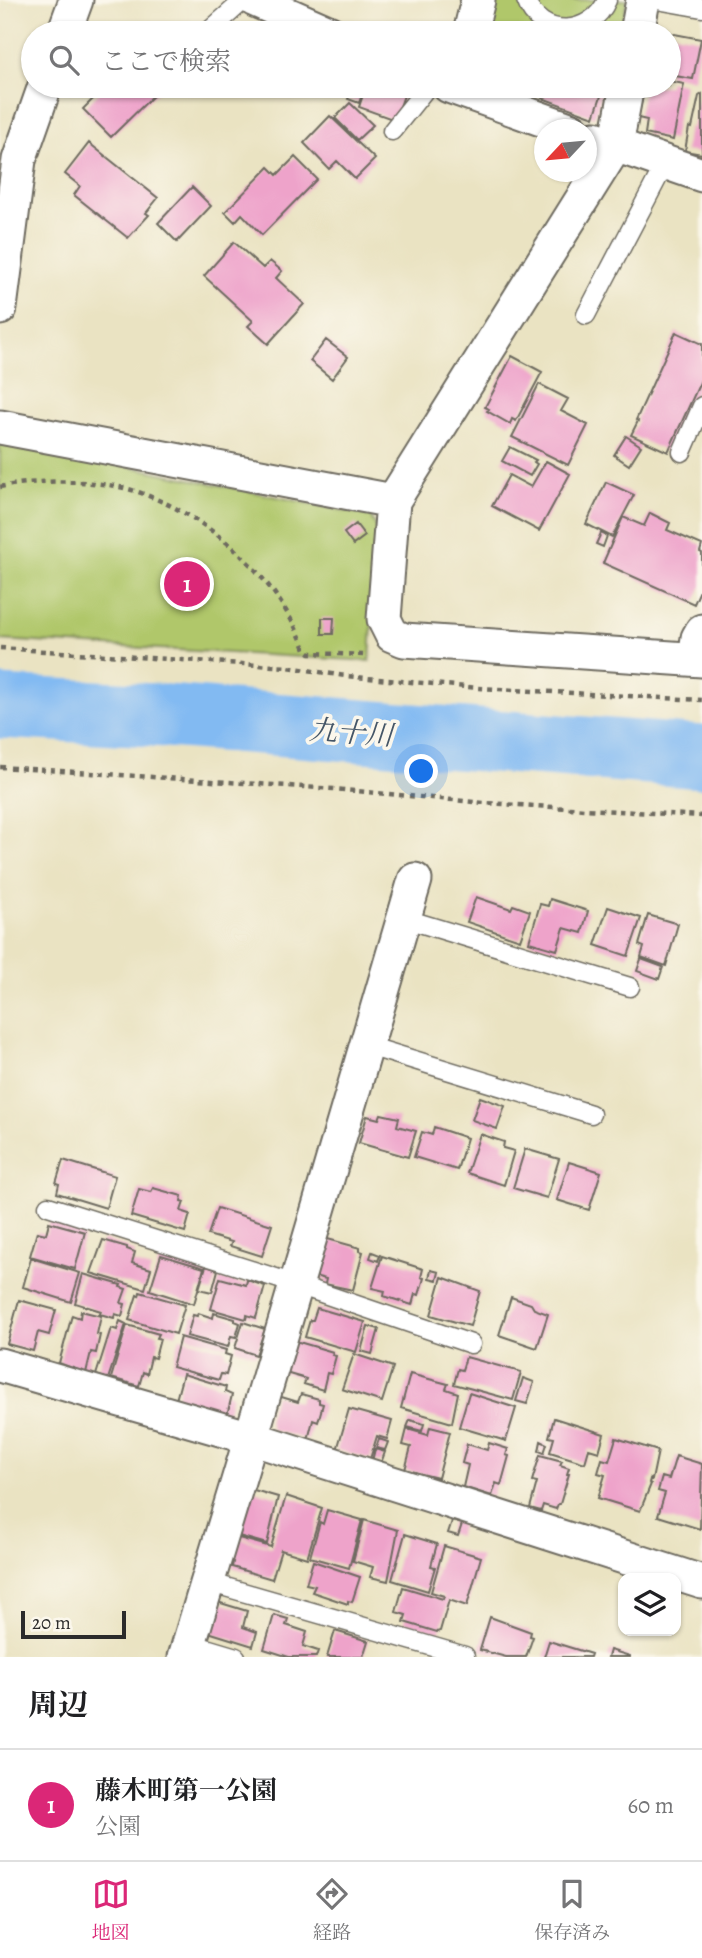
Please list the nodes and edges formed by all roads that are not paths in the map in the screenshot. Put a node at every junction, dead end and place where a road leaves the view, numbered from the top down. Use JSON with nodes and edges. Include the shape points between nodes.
{"nodes":[{"id":1,"x":76,"y":0,"type":"edge"},
{"id":2,"x":244,"y":0,"type":"edge"},
{"id":3,"x":255,"y":0,"type":"edge"},
{"id":4,"x":478,"y":0,"type":"edge"},
{"id":5,"x":526,"y":0,"type":"edge"},
{"id":6,"x":607,"y":0,"type":"edge"},
{"id":7,"x":640,"y":7,"type":"edge"},
{"id":8,"x":702,"y":8,"type":"edge"},
{"id":9,"x":68,"y":21,"type":"edge"},
{"id":10,"x":220,"y":21,"type":"edge"},
{"id":11,"x":303,"y":21,"type":"edge"},
{"id":12,"x":473,"y":21,"type":"edge"},
{"id":13,"x":541,"y":21,"type":"edge"},
{"id":14,"x":592,"y":21,"type":"edge"},
{"id":15,"x":39,"y":98,"type":"edge"},
{"id":16,"x":434,"y":98,"type":"edge"},
{"id":17,"x":480,"y":98,"type":"edge"},
{"id":18,"x":621,"y":98,"type":"edge"},
{"id":19,"x":540,"y":119,"type":"edge"},
{"id":20,"x":392,"y":131,"type":"dead end"},
{"id":21,"x":601,"y":140,"type":"edge"},
{"id":22,"x":10,"y":158,"type":"edge"},
{"id":23,"x":666,"y":162,"type":"junction"},
{"id":24,"x":702,"y":175,"type":"edge"},
{"id":25,"x":0,"y":308,"type":"edge"},
{"id":26,"x":586,"y":315,"type":"dead end"},
{"id":27,"x":702,"y":406,"type":"edge"},
{"id":28,"x":0,"y":427,"type":"edge"},
{"id":29,"x":682,"y":452,"type":"dead end"},
{"id":30,"x":393,"y":501,"type":"junction"},
{"id":31,"x":700,"y":650,"type":"edge"},
{"id":32,"x":415,"y":880,"type":"dead end"},
{"id":33,"x":403,"y":918,"type":"junction"},
{"id":34,"x":630,"y":987,"type":"dead end"},
{"id":35,"x":365,"y":1045,"type":"junction"},
{"id":36,"x":591,"y":1114,"type":"dead end"},
{"id":37,"x":48,"y":1206,"type":"dead end"},
{"id":38,"x":295,"y":1284,"type":"junction"},
{"id":39,"x":471,"y":1344,"type":"dead end"},
{"id":40,"x":0,"y":1365,"type":"edge"},
{"id":41,"x":251,"y":1438,"type":"junction"},
{"id":42,"x":208,"y":1582,"type":"junction"},
{"id":43,"x":702,"y":1583,"type":"edge"},
{"id":44,"x":187,"y":1650,"type":"edge"},
{"id":45,"x":465,"y":1656,"type":"edge"},
{"id":46,"x":236,"y":1657,"type":"edge"}],
"edges":[{"from":1,"to":9,"type":"street"},
{"from":2,"to":10,"type":"lane"},
{"from":3,"to":11,"type":"street"},
{"from":4,"to":12,"type":"street"},
{"from":5,"to":13,"type":"lane"},
{"from":6,"to":14,"type":"lane"},
{"from":7,"to":8,"type":"lane"},
{"from":15,"to":22,"type":"street"},
{"from":16,"to":20,"type":"lane"},
{"from":17,"to":19,"type":"street"},
{"from":18,"to":21,"type":"street"},
{"from":21,"to":23,"type":"street"},
{"from":21,"to":30,"type":"street"},
{"from":22,"to":25,"type":"street"},
{"from":23,"to":24,"type":"street"},
{"from":23,"to":26,"type":"lane"},
{"from":27,"to":29,"type":"lane"},
{"from":28,"to":30,"type":"street"},
{"from":30,"to":31,"type":"street","via":[[384,619],[393,635],[404,640]]},
{"from":32,"to":33,"type":"street"},
{"from":33,"to":34,"type":"lane"},
{"from":33,"to":35,"type":"street"},
{"from":35,"to":36,"type":"lane"},
{"from":35,"to":38,"type":"street"},
{"from":37,"to":38,"type":"lane"},
{"from":38,"to":39,"type":"lane"},
{"from":38,"to":41,"type":"street"},
{"from":40,"to":41,"type":"street"},
{"from":41,"to":42,"type":"street"},
{"from":41,"to":43,"type":"street"},
{"from":42,"to":44,"type":"street"},
{"from":42,"to":45,"type":"lane"},
{"from":44,"to":46,"type":"lane"}]}
